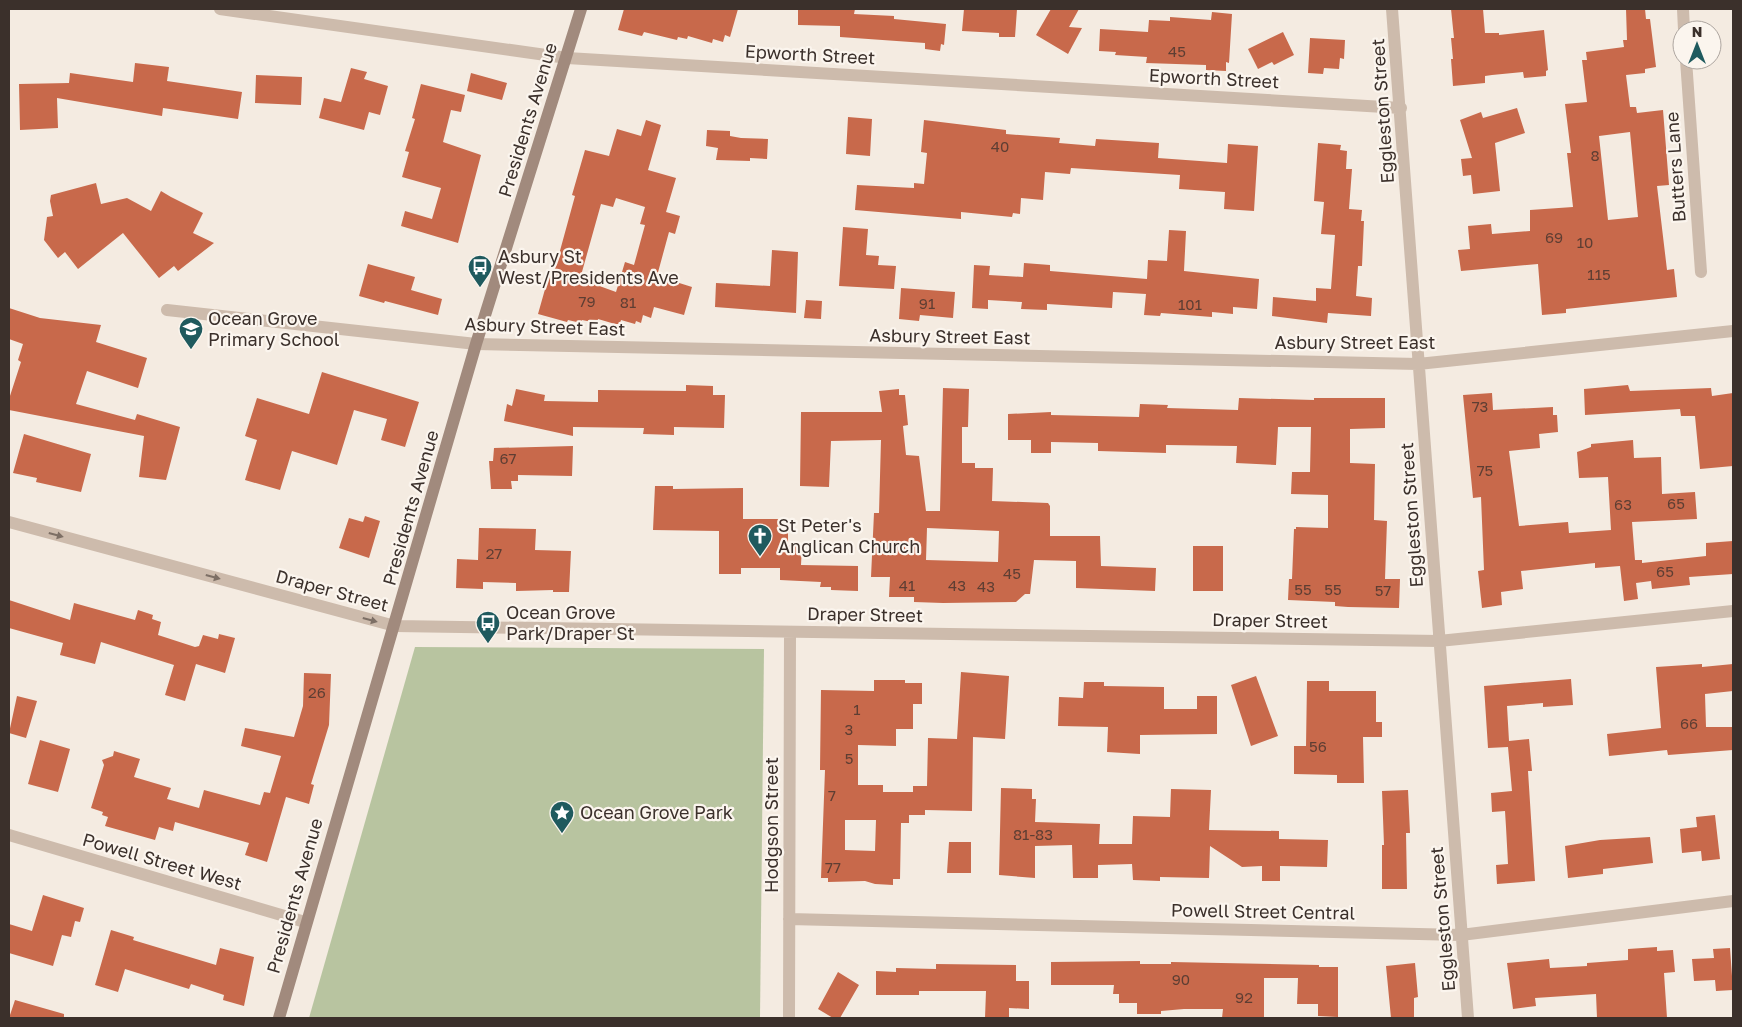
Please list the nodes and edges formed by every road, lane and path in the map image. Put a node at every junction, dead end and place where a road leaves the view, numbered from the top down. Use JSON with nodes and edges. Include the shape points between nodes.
{"nodes":[{"id":1,"x":220,"y":9,"type":"edge"},
{"id":2,"x":581,"y":9,"type":"edge"},
{"id":3,"x":1392,"y":9,"type":"edge"},
{"id":4,"x":566,"y":58,"type":"junction"},
{"id":5,"x":1687,"y":70,"type":"edge"},
{"id":6,"x":1401,"y":108,"type":"junction"},
{"id":7,"x":1701,"y":272,"type":"dead end"},
{"id":8,"x":167,"y":310,"type":"dead end"},
{"id":9,"x":1733,"y":331,"type":"edge"},
{"id":10,"x":476,"y":344,"type":"junction"},
{"id":11,"x":1418,"y":364,"type":"junction"},
{"id":12,"x":9,"y":522,"type":"edge"},
{"id":13,"x":1733,"y":611,"type":"edge"},
{"id":14,"x":395,"y":626,"type":"junction"},
{"id":15,"x":790,"y":632,"type":"junction"},
{"id":16,"x":1439,"y":641,"type":"junction"},
{"id":17,"x":9,"y":835,"type":"edge"},
{"id":18,"x":1733,"y":901,"type":"edge"},
{"id":19,"x":789,"y":919,"type":"junction"},
{"id":20,"x":305,"y":922,"type":"junction"},
{"id":21,"x":1461,"y":934,"type":"junction"},
{"id":22,"x":278,"y":1018,"type":"edge"},
{"id":23,"x":789,"y":1018,"type":"edge"},
{"id":24,"x":1468,"y":1018,"type":"edge"}],
"edges":[{"from":1,"to":4,"type":"street","name":"Epworth Street"},
{"from":2,"to":4,"type":"street","name":"Presidents Avenue"},
{"from":3,"to":6,"type":"street","name":"Eggleston Street"},
{"from":4,"to":6,"type":"street","name":"Epworth Street"},
{"from":4,"to":10,"type":"street","name":"Presidents Avenue"},
{"from":5,"to":7,"type":"street","name":"Butters Lane"},
{"from":6,"to":11,"type":"street","name":"Eggleston Street"},
{"from":8,"to":10,"type":"street","name":"Asbury Street East"},
{"from":9,"to":11,"type":"street","name":"Asbury Street East"},
{"from":10,"to":11,"type":"street","name":"Asbury Street East"},
{"from":10,"to":14,"type":"street","name":"Presidents Avenue"},
{"from":11,"to":16,"type":"street","name":"Eggleston Street"},
{"from":12,"to":14,"type":"street","name":"Draper Street","one_way":true},
{"from":13,"to":16,"type":"street","name":"Draper Street"},
{"from":14,"to":15,"type":"street","name":"Draper Street"},
{"from":14,"to":20,"type":"street","name":"Presidents Avenue"},
{"from":15,"to":16,"type":"street","name":"Draper Street"},
{"from":15,"to":19,"type":"street","name":"Hodgson Street"},
{"from":16,"to":21,"type":"street","name":"Eggleston Street"},
{"from":17,"to":20,"type":"street","name":"Powell Street West"},
{"from":18,"to":21,"type":"street","name":"Powell Street Central"},
{"from":19,"to":21,"type":"street","name":"Powell Street Central"},
{"from":19,"to":23,"type":"street","name":"Hodgson Street"},
{"from":20,"to":22,"type":"street","name":"Presidents Avenue"},
{"from":21,"to":24,"type":"street","name":"Eggleston Street"}]}
